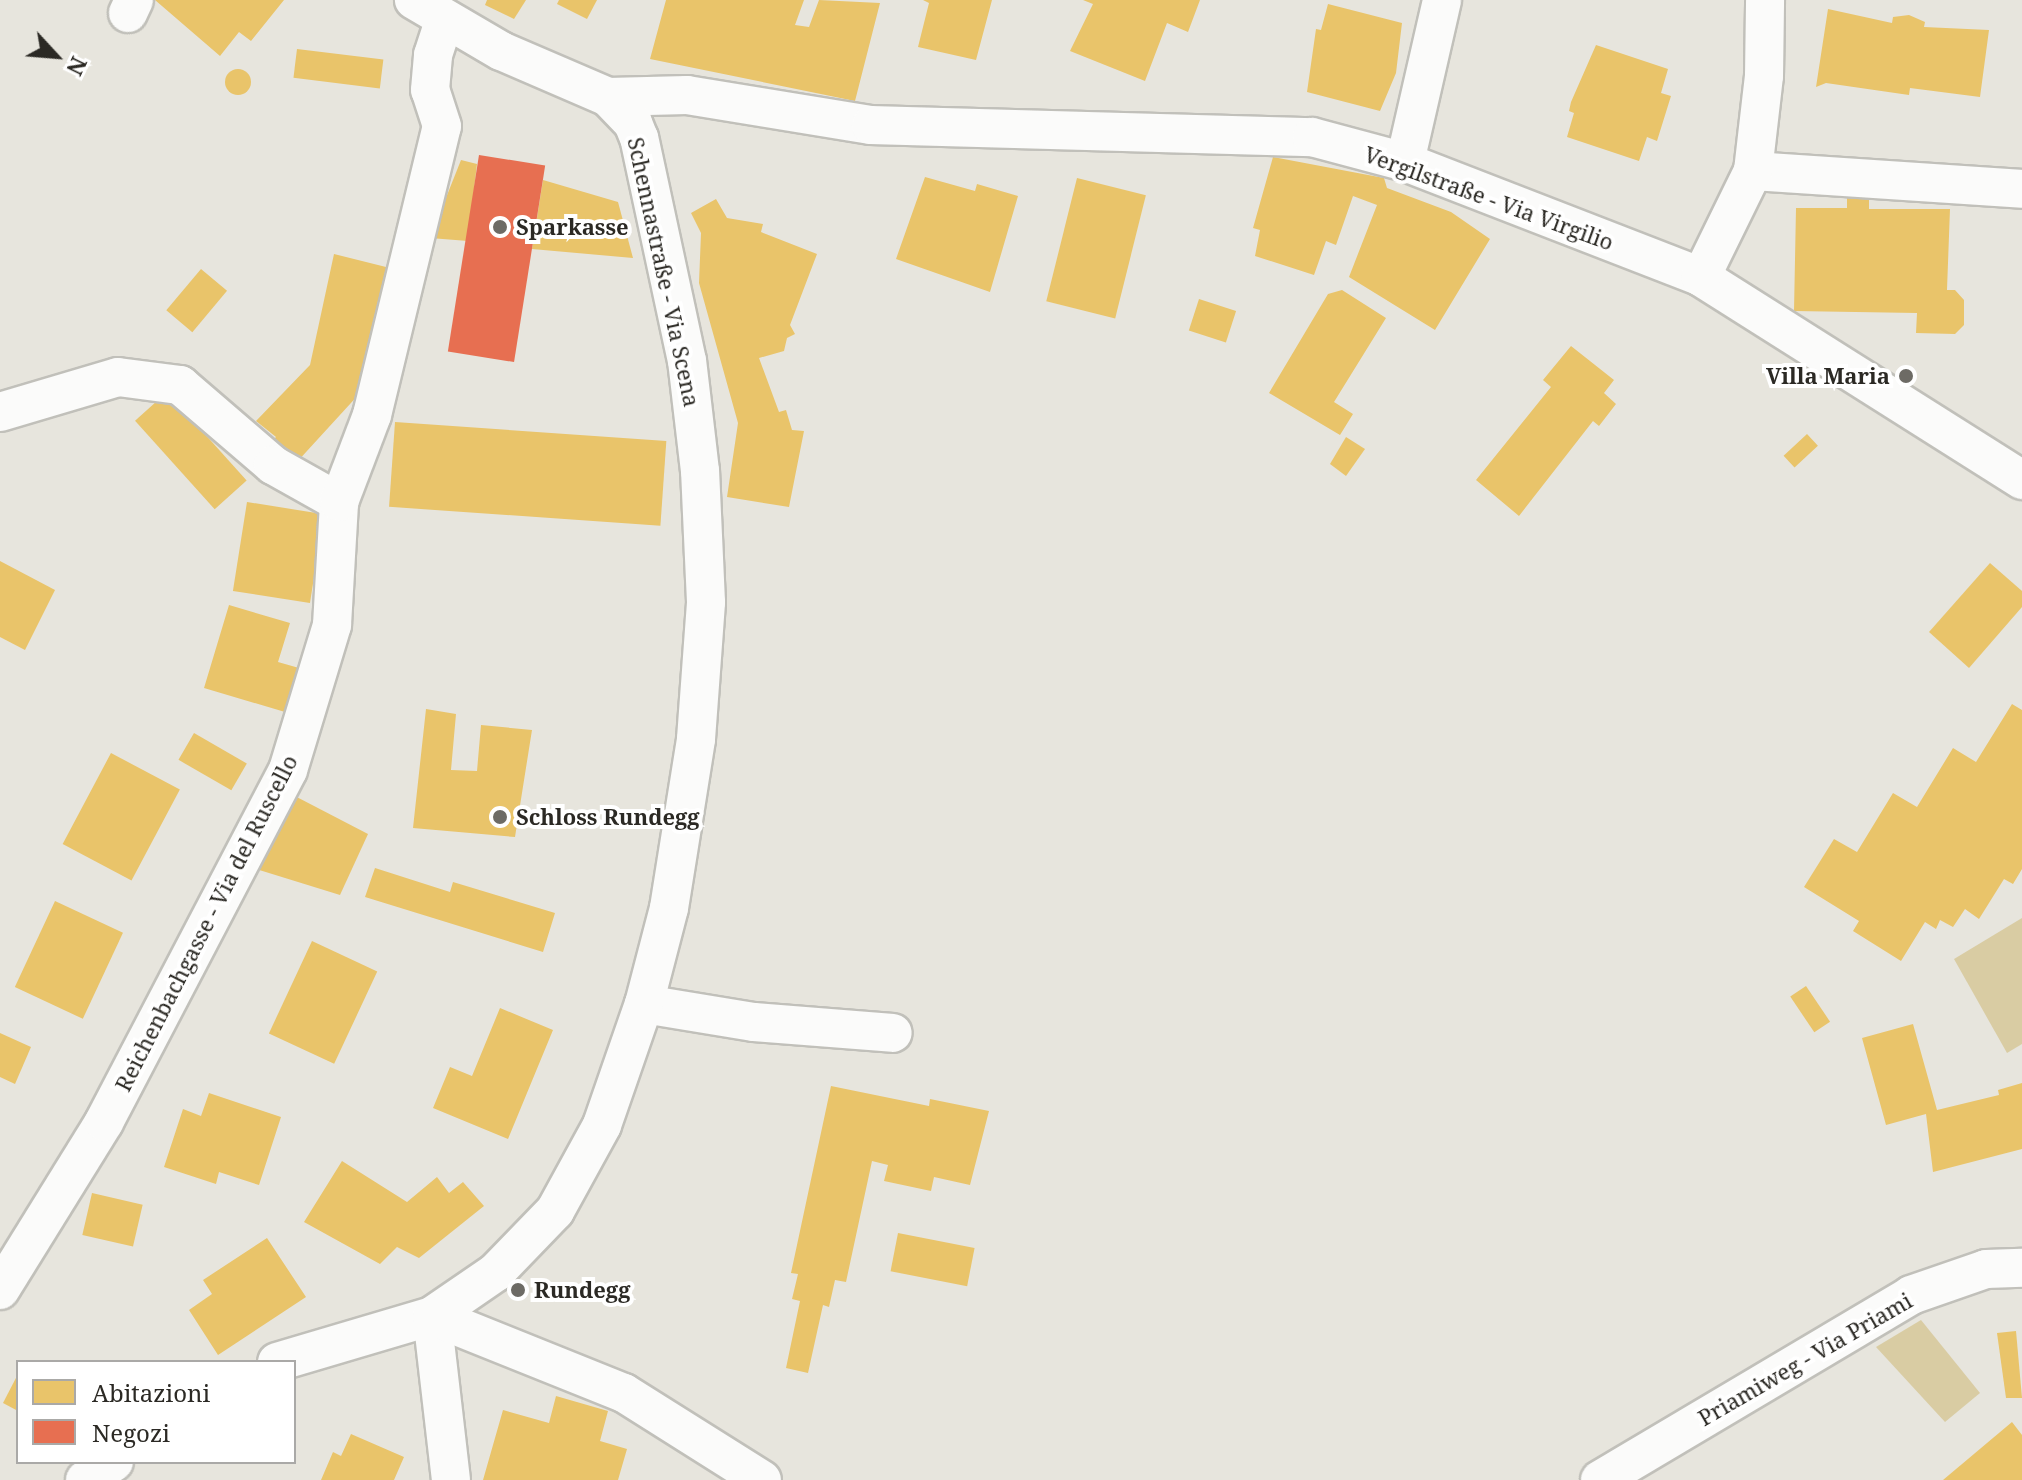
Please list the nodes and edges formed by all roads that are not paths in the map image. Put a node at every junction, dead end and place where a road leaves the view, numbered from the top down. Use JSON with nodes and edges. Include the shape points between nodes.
{"nodes":[{"id":1,"x":1442,"y":0,"type":"edge"},
{"id":2,"x":1765,"y":0,"type":"edge"},
{"id":3,"x":429,"y":9,"type":"edge"},
{"id":4,"x":608,"y":97,"type":"junction"},
{"id":5,"x":1405,"y":162,"type":"junction"},
{"id":6,"x":1753,"y":171,"type":"junction"},
{"id":7,"x":2022,"y":189,"type":"edge"},
{"id":8,"x":1701,"y":277,"type":"junction"},
{"id":9,"x":0,"y":412,"type":"edge"},
{"id":10,"x":2022,"y":480,"type":"edge"},
{"id":11,"x":339,"y":502,"type":"junction"},
{"id":12,"x":644,"y":1004,"type":"junction"},
{"id":13,"x":893,"y":1033,"type":"dead end"},
{"id":14,"x":2022,"y":1268,"type":"edge"},
{"id":15,"x":0,"y":1290,"type":"edge"},
{"id":16,"x":432,"y":1316,"type":"junction"},
{"id":17,"x":284,"y":1360,"type":"edge"},
{"id":18,"x":111,"y":1464,"type":"edge"},
{"id":19,"x":85,"y":1480,"type":"edge"},
{"id":20,"x":451,"y":1480,"type":"edge"},
{"id":21,"x":762,"y":1480,"type":"edge"},
{"id":22,"x":1600,"y":1480,"type":"edge"}],
"edges":[{"from":1,"to":5,"type":"street"},
{"from":2,"to":6,"type":"street","via":[[1764,76]]},
{"from":3,"to":4,"type":"street","via":[[501,51]]},
{"from":3,"to":11,"type":"street","name":"Reichenbachgasse - Via del Ruscello","via":[[430,90],[442,126],[372,415]]},
{"from":4,"to":5,"type":"street","name":"Vergilstraße - Via Virgilio","via":[[687,95],[871,125],[1312,137]]},
{"from":4,"to":12,"type":"street","name":"Schennastraße - Via Scena","via":[[633,123],[639,138],[687,361],[700,471],[706,602],[696,739],[669,908]]},
{"from":5,"to":8,"type":"street","name":"Vergilstraße - Via Virgilio"},
{"from":6,"to":7,"type":"street"},
{"from":6,"to":8,"type":"street"},
{"from":8,"to":10,"type":"street","name":"Vergilstraße - Via Virgilio"},
{"from":9,"to":11,"type":"street","via":[[118,377],[180,385],[273,465]]},
{"from":11,"to":15,"type":"street","name":"Reichenbachgasse - Via del Ruscello","via":[[332,625],[288,770],[104,1122]]},
{"from":12,"to":13,"type":"street","via":[[754,1022]]},
{"from":12,"to":16,"type":"street","name":"Schennastraße - Via Scena","via":[[607,1113],[555,1211],[509,1262]]},
{"from":14,"to":22,"type":"street","name":"Priamiweg - Via Priami","via":[[1986,1269],[1911,1295]]},
{"from":16,"to":17,"type":"street","name":"Schennastraße - Via Scena"},
{"from":16,"to":20,"type":"street"},
{"from":16,"to":21,"type":"street","via":[[624,1393]]},
{"from":18,"to":19,"type":"street"}]}
